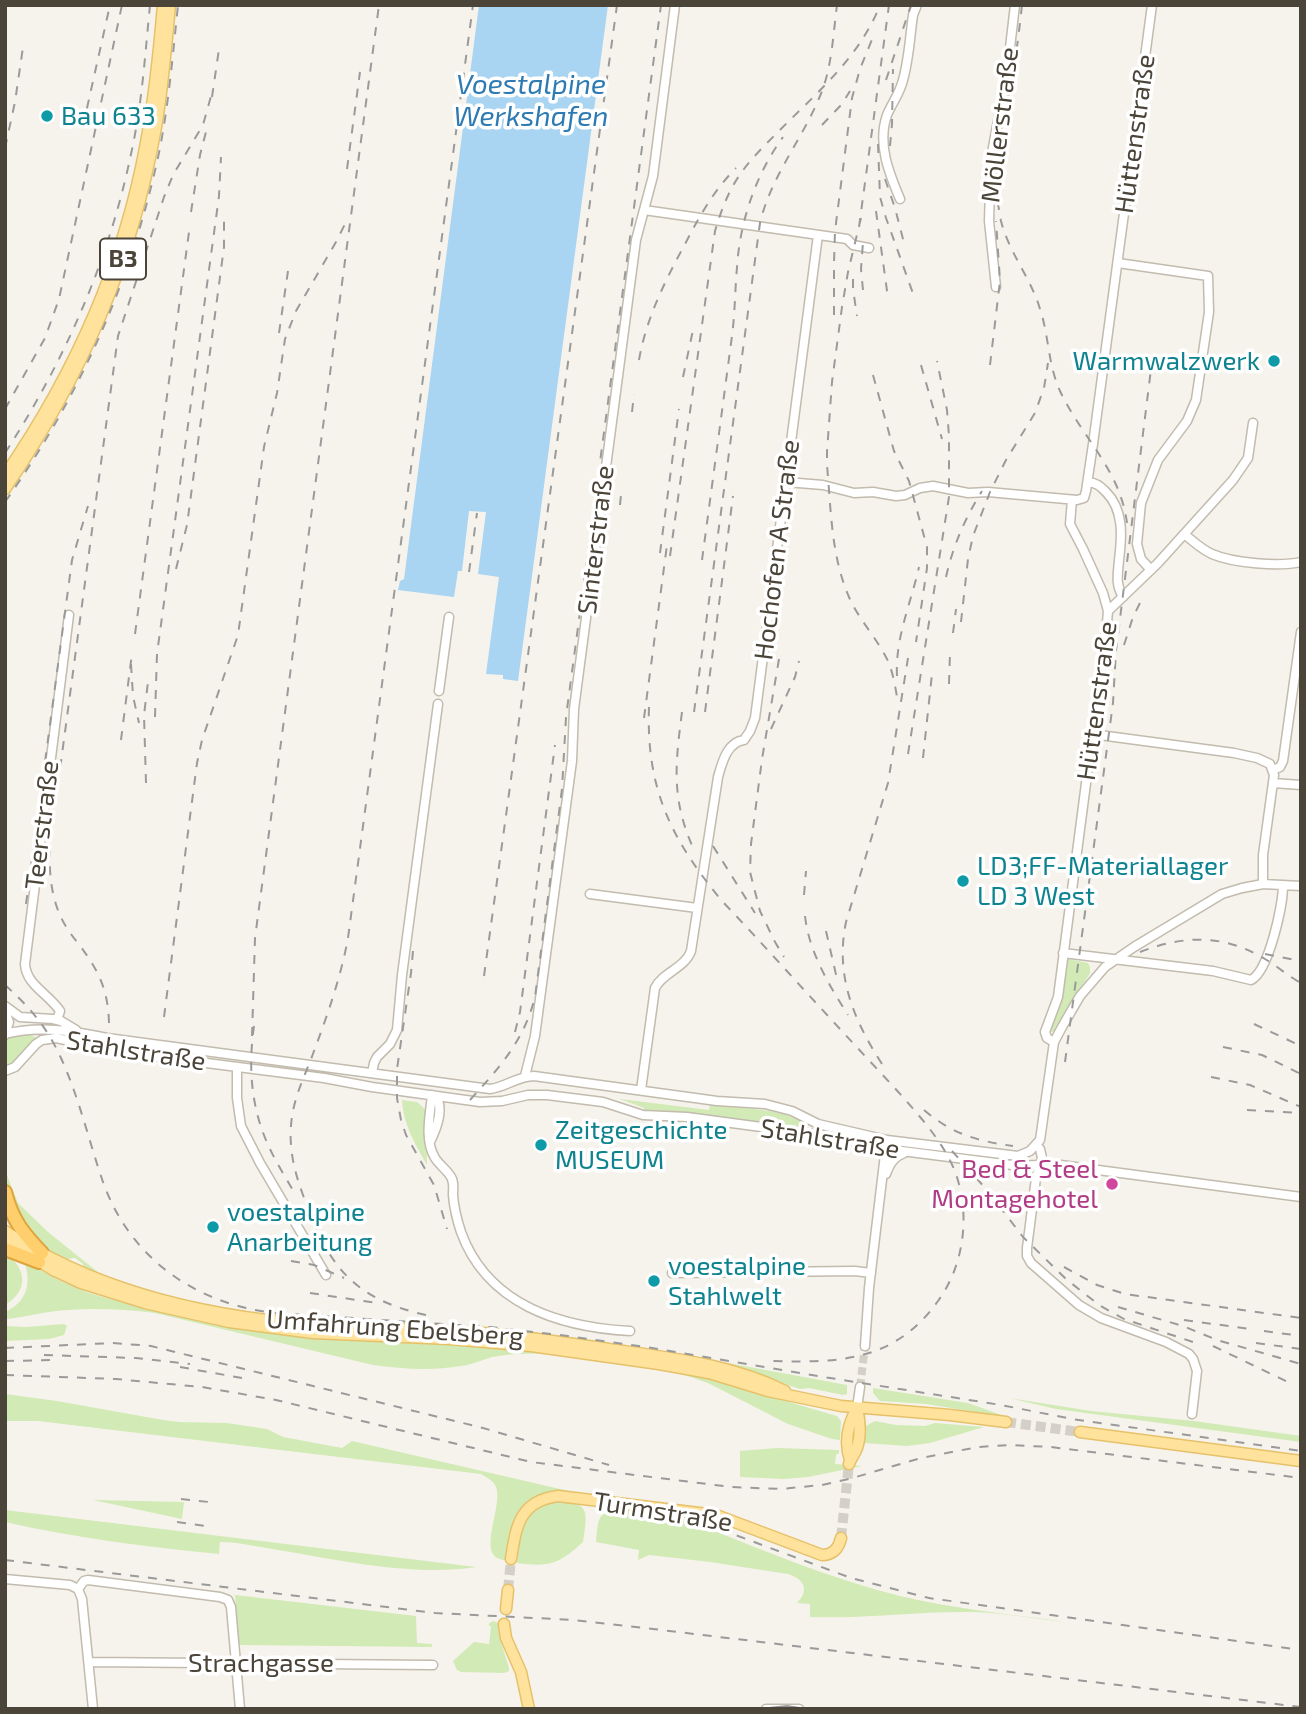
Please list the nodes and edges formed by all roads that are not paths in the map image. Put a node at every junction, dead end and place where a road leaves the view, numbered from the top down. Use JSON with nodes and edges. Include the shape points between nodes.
{"nodes":[{"id":1,"x":163,"y":5,"type":"edge"},
{"id":2,"x":170,"y":5,"type":"edge"},
{"id":3,"x":675,"y":5,"type":"edge"},
{"id":4,"x":917,"y":5,"type":"edge"},
{"id":5,"x":1016,"y":5,"type":"edge"},
{"id":6,"x":1152,"y":5,"type":"edge"},
{"id":7,"x":900,"y":200,"type":"dead end"},
{"id":8,"x":644,"y":210,"type":"junction"},
{"id":9,"x":818,"y":235,"type":"junction"},
{"id":10,"x":869,"y":248,"type":"dead end"},
{"id":11,"x":1118,"y":263,"type":"junction"},
{"id":12,"x":996,"y":287,"type":"dead end"},
{"id":13,"x":1253,"y":424,"type":"dead end"},
{"id":14,"x":5,"y":474,"type":"edge"},
{"id":15,"x":786,"y":482,"type":"junction"},
{"id":16,"x":1088,"y":482,"type":"junction"},
{"id":17,"x":5,"y":489,"type":"edge"},
{"id":18,"x":1072,"y":500,"type":"junction"},
{"id":19,"x":1184,"y":534,"type":"junction"},
{"id":20,"x":1301,"y":562,"type":"edge"},
{"id":21,"x":1151,"y":570,"type":"junction"},
{"id":22,"x":1123,"y":597,"type":"junction"},
{"id":23,"x":1108,"y":611,"type":"junction"},
{"id":24,"x":69,"y":615,"type":"dead end"},
{"id":25,"x":449,"y":617,"type":"dead end"},
{"id":26,"x":1301,"y":632,"type":"edge"},
{"id":27,"x":439,"y":691,"type":"dead end"},
{"id":28,"x":438,"y":704,"type":"dead end"},
{"id":29,"x":1092,"y":734,"type":"junction"},
{"id":30,"x":1273,"y":770,"type":"junction"},
{"id":31,"x":1273,"y":783,"type":"junction"},
{"id":32,"x":1301,"y":785,"type":"edge"},
{"id":33,"x":1263,"y":884,"type":"junction"},
{"id":34,"x":1283,"y":885,"type":"junction"},
{"id":35,"x":1301,"y":886,"type":"edge"},
{"id":36,"x":590,"y":894,"type":"dead end"},
{"id":37,"x":697,"y":908,"type":"junction"},
{"id":38,"x":1063,"y":953,"type":"junction"},
{"id":39,"x":1114,"y":959,"type":"junction"},
{"id":40,"x":5,"y":1009,"type":"edge"},
{"id":41,"x":57,"y":1020,"type":"junction"},
{"id":42,"x":79,"y":1031,"type":"junction"},
{"id":43,"x":5,"y":1035,"type":"edge"},
{"id":44,"x":1054,"y":1042,"type":"junction"},
{"id":45,"x":237,"y":1067,"type":"junction"},
{"id":46,"x":5,"y":1071,"type":"edge"},
{"id":47,"x":372,"y":1073,"type":"junction"},
{"id":48,"x":525,"y":1076,"type":"junction"},
{"id":49,"x":641,"y":1090,"type":"junction"},
{"id":50,"x":402,"y":1091,"type":"junction"},
{"id":51,"x":434,"y":1096,"type":"junction"},
{"id":52,"x":462,"y":1099,"type":"junction"},
{"id":53,"x":434,"y":1114,"type":"junction"},
{"id":54,"x":886,"y":1145,"type":"junction"},
{"id":55,"x":1036,"y":1145,"type":"junction"},
{"id":56,"x":905,"y":1152,"type":"junction"},
{"id":57,"x":1040,"y":1165,"type":"junction"},
{"id":58,"x":881,"y":1183,"type":"junction"},
{"id":59,"x":5,"y":1192,"type":"edge"},
{"id":60,"x":1301,"y":1197,"type":"edge"},
{"id":61,"x":5,"y":1231,"type":"edge"},
{"id":62,"x":5,"y":1240,"type":"edge"},
{"id":63,"x":5,"y":1249,"type":"edge"},
{"id":64,"x":41,"y":1257,"type":"junction"},
{"id":65,"x":672,"y":1273,"type":"dead end"},
{"id":66,"x":871,"y":1273,"type":"junction"},
{"id":67,"x":326,"y":1275,"type":"dead end"},
{"id":68,"x":630,"y":1331,"type":"dead end"},
{"id":69,"x":865,"y":1346,"type":"tunnel mouth"},
{"id":70,"x":860,"y":1387,"type":"tunnel mouth"},
{"id":71,"x":857,"y":1408,"type":"junction"},
{"id":72,"x":1192,"y":1414,"type":"dead end"},
{"id":73,"x":1006,"y":1422,"type":"tunnel mouth"},
{"id":74,"x":1080,"y":1432,"type":"tunnel mouth"},
{"id":75,"x":1301,"y":1461,"type":"edge"},
{"id":76,"x":850,"y":1462,"type":"tunnel mouth"},
{"id":77,"x":841,"y":1538,"type":"dead end"},
{"id":78,"x":511,"y":1559,"type":"tunnel mouth"},
{"id":79,"x":5,"y":1579,"type":"edge"},
{"id":80,"x":78,"y":1589,"type":"junction"},
{"id":81,"x":508,"y":1590,"type":"tunnel mouth"},
{"id":82,"x":506,"y":1609,"type":"dead end"},
{"id":83,"x":504,"y":1623,"type":"dead end"},
{"id":84,"x":89,"y":1662,"type":"junction"},
{"id":85,"x":235,"y":1662,"type":"junction"},
{"id":86,"x":433,"y":1665,"type":"dead end"},
{"id":87,"x":93,"y":1709,"type":"edge"},
{"id":88,"x":240,"y":1709,"type":"edge"},
{"id":89,"x":529,"y":1709,"type":"edge"},
{"id":90,"x":766,"y":1709,"type":"edge"},
{"id":91,"x":799,"y":1709,"type":"edge"}],
"edges":[{"from":1,"to":14,"type":"main road","number":"B3","via":[[144,151],[116,258],[65,378]]},
{"from":2,"to":17,"type":"main road","number":"B3","via":[[156,125],[126,250],[85,355]]},
{"from":3,"to":8,"type":"street","name":"Sinterstraße","via":[[653,176]]},
{"from":4,"to":7,"type":"street","via":[[903,81],[888,112],[884,134],[887,168]]},
{"from":5,"to":12,"type":"street","name":"Möllerstraße","via":[[991,158],[989,221]]},
{"from":6,"to":11,"type":"street","name":"Hüttenstraße"},
{"from":8,"to":9,"type":"street"},
{"from":8,"to":48,"type":"street","name":"Sinterstraße","via":[[636,240],[575,699],[572,761],[535,1036]]},
{"from":9,"to":10,"type":"street"},
{"from":9,"to":15,"type":"street","name":"Hochofen A Straße"},
{"from":11,"to":16,"type":"street","name":"Hüttenstraße"},
{"from":11,"to":21,"type":"street","via":[[1208,276],[1209,312],[1196,400],[1187,421],[1158,460],[1141,503],[1137,544],[1141,559]]},
{"from":13,"to":19,"type":"street","via":[[1246,461]]},
{"from":15,"to":18,"type":"street","via":[[896,496],[933,486]]},
{"from":15,"to":37,"type":"street","name":"Hochofen A Straße","via":[[755,718],[744,740],[734,743],[722,763]]},
{"from":16,"to":18,"type":"street","via":[[1084,498]]},
{"from":16,"to":22,"type":"street","name":"Hüttenstraße","via":[[1101,487],[1119,511],[1117,583]]},
{"from":18,"to":23,"type":"street","via":[[1070,524]]},
{"from":19,"to":20,"type":"street","via":[[1221,557],[1281,565]]},
{"from":19,"to":21,"type":"street"},
{"from":21,"to":22,"type":"street"},
{"from":22,"to":23,"type":"street","name":"Hüttenstraße"},
{"from":23,"to":29,"type":"street","name":"Hüttenstraße"},
{"from":24,"to":41,"type":"street","name":"Teerstraße","via":[[25,964],[32,983],[60,1011]]},
{"from":25,"to":27,"type":"street"},
{"from":26,"to":30,"type":"street","via":[[1283,761]]},
{"from":28,"to":47,"type":"street","via":[[397,1030],[377,1057]]},
{"from":29,"to":30,"type":"street","via":[[1247,755],[1266,761]]},
{"from":29,"to":38,"type":"street","name":"Hüttenstraße"},
{"from":30,"to":31,"type":"street"},
{"from":31,"to":32,"type":"street"},
{"from":31,"to":33,"type":"street"},
{"from":33,"to":34,"type":"street"},
{"from":33,"to":39,"type":"street","via":[[1222,894]]},
{"from":34,"to":35,"type":"street"},
{"from":34,"to":39,"type":"street","via":[[1271,945],[1260,973],[1251,980]]},
{"from":36,"to":37,"type":"street"},
{"from":37,"to":49,"type":"street","name":"Hochofen A Straße","via":[[689,957],[655,988]]},
{"from":38,"to":39,"type":"street"},
{"from":38,"to":44,"type":"street","name":"Hüttenstraße","via":[[1056,1005],[1045,1032]]},
{"from":39,"to":44,"type":"street","via":[[1080,996]]},
{"from":40,"to":41,"type":"street","via":[[24,1019]]},
{"from":40,"to":43,"type":"street","via":[[9,1022]]},
{"from":41,"to":42,"type":"street"},
{"from":42,"to":43,"type":"street","via":[[26,1030]]},
{"from":42,"to":47,"type":"street"},
{"from":44,"to":55,"type":"street","via":[[1042,1133]]},
{"from":45,"to":46,"type":"street","name":"Stahlstraße","via":[[120,1052],[56,1038],[42,1040]]},
{"from":45,"to":50,"type":"street","name":"Stahlstraße"},
{"from":45,"to":67,"type":"street","name":"Stahlstraße","via":[[241,1126]]},
{"from":47,"to":48,"type":"street","via":[[490,1089]]},
{"from":48,"to":49,"type":"street"},
{"from":49,"to":54,"type":"street","via":[[777,1106]]},
{"from":50,"to":51,"type":"street","name":"Stahlstraße"},
{"from":50,"to":53,"type":"street","via":[[423,1101]]},
{"from":51,"to":52,"type":"street","name":"Stahlstraße"},
{"from":51,"to":53,"type":"street"},
{"from":52,"to":53,"type":"street"},
{"from":52,"to":54,"type":"street","name":"Stahlstraße","via":[[488,1102],[537,1094],[558,1096],[610,1104],[643,1115]]},
{"from":53,"to":68,"type":"street","via":[[430,1143],[452,1179],[466,1246],[496,1286],[537,1312]]},
{"from":54,"to":55,"type":"street","via":[[1012,1156],[1025,1154]]},
{"from":54,"to":56,"type":"street","name":"Stahlstraße"},
{"from":54,"to":58,"type":"street"},
{"from":55,"to":57,"type":"street","via":[[1041,1149]]},
{"from":56,"to":57,"type":"street","name":"Stahlstraße","via":[[1020,1167]]},
{"from":56,"to":58,"type":"street","via":[[892,1161]]},
{"from":57,"to":60,"type":"street","name":"Stahlstraße"},
{"from":57,"to":72,"type":"street","via":[[1029,1259],[1088,1311],[1189,1354],[1197,1371]]},
{"from":58,"to":66,"type":"street"},
{"from":59,"to":64,"type":"highway","via":[[15,1222]]},
{"from":61,"to":64,"type":"main road","name":"Umfahrung Ebelsberg"},
{"from":62,"to":64,"type":"main road","name":"Umfahrung Ebelsberg"},
{"from":63,"to":64,"type":"highway"},
{"from":64,"to":71,"type":"main road","name":"Umfahrung Ebelsberg","via":[[112,1285],[249,1318],[471,1332],[660,1356],[733,1371],[794,1396]]},
{"from":65,"to":66,"type":"street"},
{"from":66,"to":69,"type":"street"},
{"from":70,"to":71,"type":"street"},
{"from":71,"to":73,"type":"main road","name":"Umfahrung Ebelsberg"},
{"from":71,"to":76,"type":"main road","via":[[858,1441]]},
{"from":74,"to":75,"type":"main road"},
{"from":77,"to":78,"type":"main road","name":"Turmstraße","via":[[835,1551],[822,1555],[716,1515],[558,1496],[541,1500],[523,1515]]},
{"from":79,"to":80,"type":"street"},
{"from":80,"to":84,"type":"street"},
{"from":80,"to":85,"type":"street","via":[[88,1580],[228,1600]]},
{"from":81,"to":82,"type":"main road"},
{"from":83,"to":89,"type":"main road","via":[[522,1672]]},
{"from":84,"to":85,"type":"street","name":"Strachgasse"},
{"from":84,"to":87,"type":"street"},
{"from":85,"to":86,"type":"street","name":"Strachgasse"},
{"from":85,"to":88,"type":"street"},
{"from":90,"to":91,"type":"street"}]}
